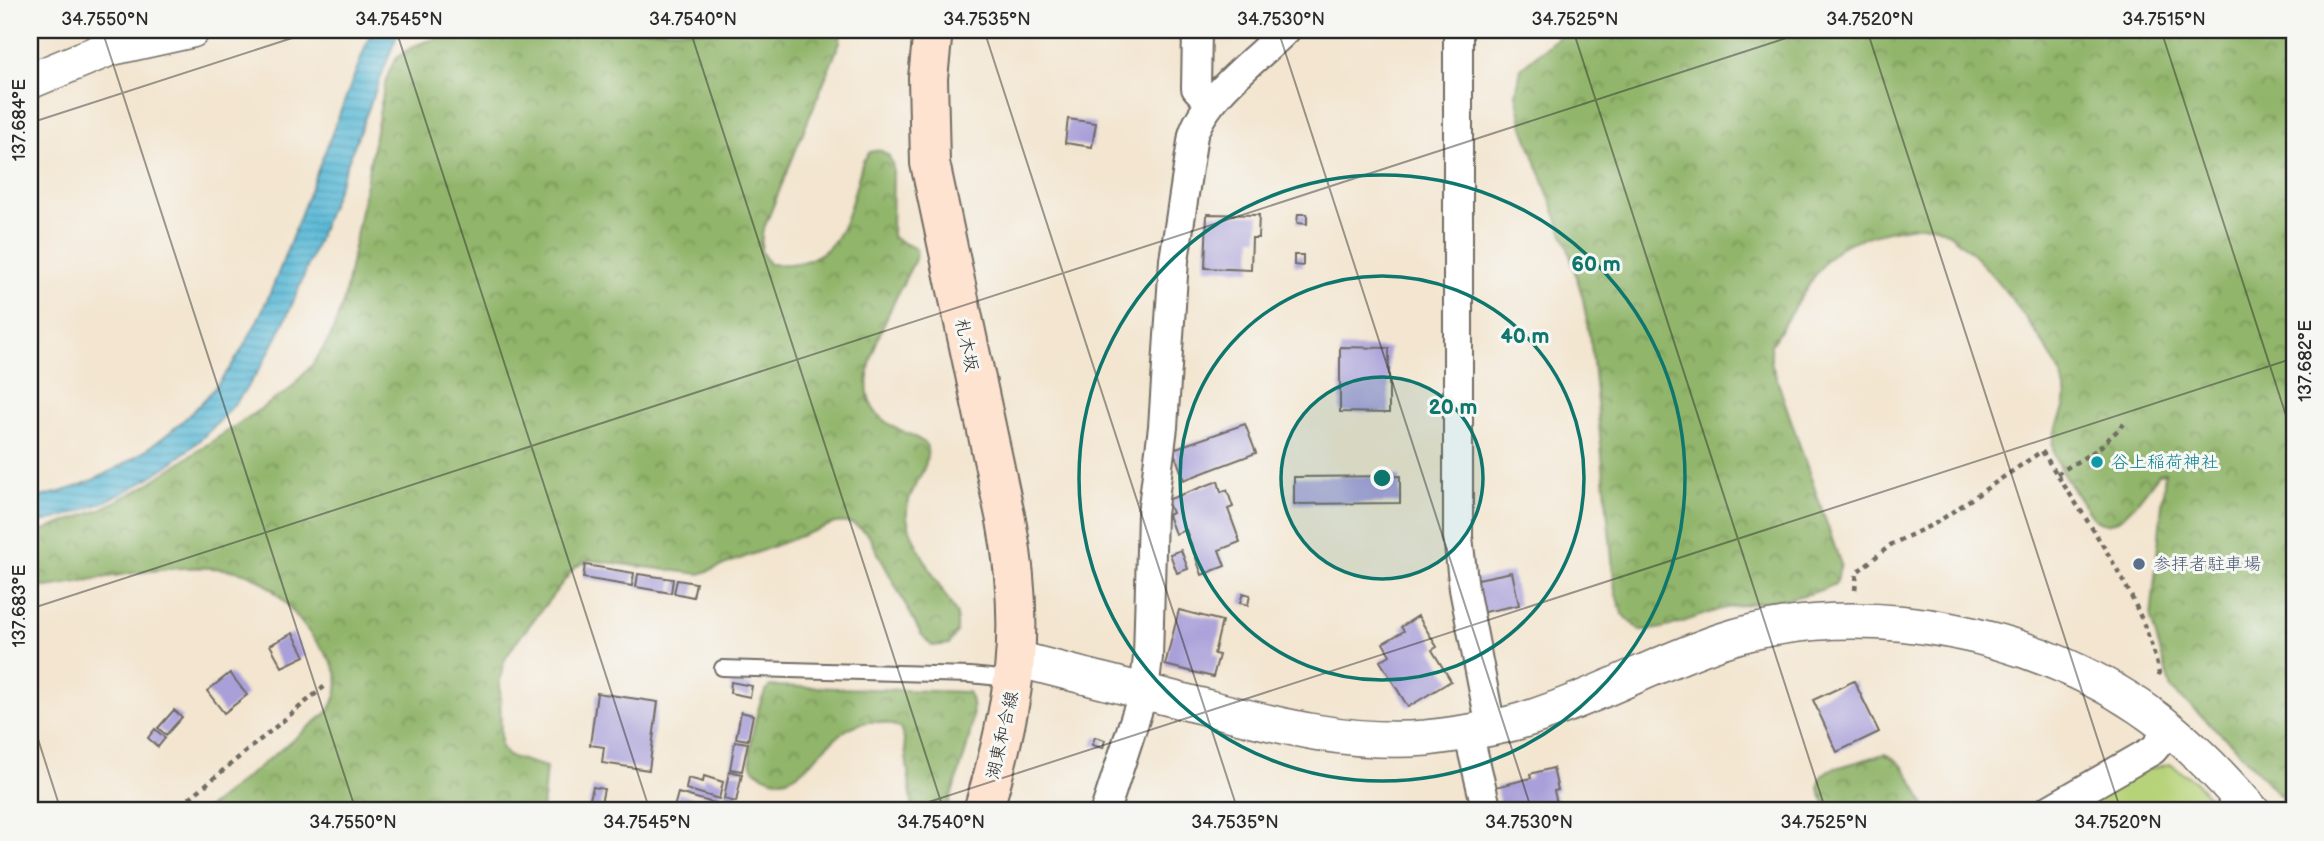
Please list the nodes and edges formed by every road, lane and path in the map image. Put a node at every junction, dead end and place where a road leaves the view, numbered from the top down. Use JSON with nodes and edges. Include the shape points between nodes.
{"nodes":[{"id":1,"x":192,"y":30,"type":"edge"},
{"id":2,"x":933,"y":30,"type":"edge"},
{"id":3,"x":1197,"y":30,"type":"edge"},
{"id":4,"x":1286,"y":30,"type":"edge"},
{"id":5,"x":1458,"y":30,"type":"edge"},
{"id":6,"x":30,"y":82,"type":"edge"},
{"id":7,"x":1210,"y":103,"type":"junction"},
{"id":8,"x":2124,"y":424,"type":"dead end"},
{"id":9,"x":2057,"y":474,"type":"junction"},
{"id":10,"x":1856,"y":622,"type":"junction"},
{"id":11,"x":722,"y":668,"type":"dead end"},
{"id":12,"x":1016,"y":669,"type":"junction"},
{"id":13,"x":325,"y":686,"type":"dead end"},
{"id":14,"x":1144,"y":691,"type":"junction"},
{"id":15,"x":2159,"y":722,"type":"junction"},
{"id":16,"x":1479,"y":730,"type":"junction"},
{"id":17,"x":174,"y":811,"type":"edge"},
{"id":18,"x":983,"y":811,"type":"edge"},
{"id":19,"x":1105,"y":811,"type":"edge"},
{"id":20,"x":1487,"y":811,"type":"edge"},
{"id":21,"x":2047,"y":811,"type":"edge"},
{"id":22,"x":2252,"y":811,"type":"edge"}],
"edges":[{"from":1,"to":6,"type":"street","via":[[110,48]]},
{"from":2,"to":12,"type":"main road","name":"札木坂","via":[[928,78],[930,163],[1014,565]]},
{"from":3,"to":7,"type":"street","via":[[1196,88]]},
{"from":4,"to":7,"type":"street"},
{"from":5,"to":16,"type":"street","via":[[1458,537]]},
{"from":7,"to":14,"type":"street","via":[[1198,118],[1193,135],[1174,260],[1152,514]]},
{"from":8,"to":9,"type":"path","via":[[2098,449]]},
{"from":9,"to":10,"type":"path","via":[[2042,451],[1936,523],[1883,549],[1857,572]]},
{"from":9,"to":15,"type":"path","via":[[2144,622],[2161,683]]},
{"from":10,"to":15,"type":"street","via":[[1920,626],[1985,638],[2047,658],[2106,687]]},
{"from":10,"to":16,"type":"street","via":[[1790,627],[1726,640],[1554,709]]},
{"from":11,"to":12,"type":"lane","via":[[970,675]]},
{"from":12,"to":14,"type":"street"},
{"from":12,"to":18,"type":"main road","name":"湖東和合線","via":[[1002,747]]},
{"from":13,"to":17,"type":"path"},
{"from":14,"to":16,"type":"street","via":[[1316,734],[1423,738]]},
{"from":14,"to":19,"type":"street"},
{"from":15,"to":21,"type":"street","via":[[2152,750]]},
{"from":15,"to":22,"type":"street","via":[[2211,765]]},
{"from":16,"to":20,"type":"street"}]}
